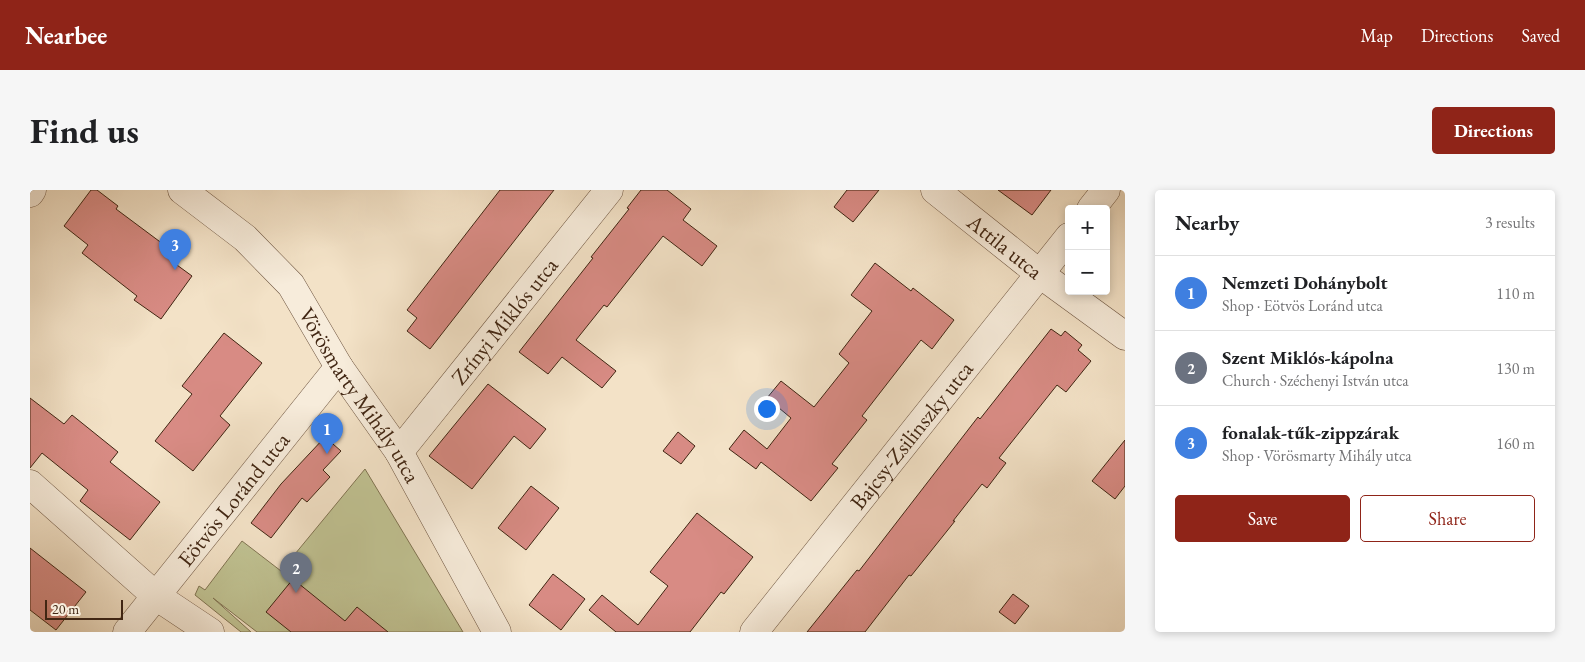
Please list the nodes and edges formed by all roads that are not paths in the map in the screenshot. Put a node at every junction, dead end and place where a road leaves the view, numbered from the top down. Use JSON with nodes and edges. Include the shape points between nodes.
{"nodes":[{"id":1,"x":182,"y":190,"type":"edge"},
{"id":2,"x":609,"y":190,"type":"edge"},
{"id":3,"x":935,"y":190,"type":"edge"},
{"id":4,"x":1106,"y":190,"type":"edge"},
{"id":5,"x":1094,"y":205,"type":"edge"},
{"id":6,"x":1065,"y":242,"type":"edge"},
{"id":7,"x":1040,"y":274,"type":"junction"},
{"id":8,"x":1125,"y":336,"type":"edge"},
{"id":9,"x":339,"y":368,"type":"junction"},
{"id":10,"x":399,"y":452,"type":"junction"},
{"id":11,"x":30,"y":484,"type":"edge"},
{"id":12,"x":156,"y":596,"type":"junction"},
{"id":13,"x":127,"y":632,"type":"edge"},
{"id":14,"x":210,"y":632,"type":"edge"},
{"id":15,"x":497,"y":632,"type":"edge"},
{"id":16,"x":754,"y":632,"type":"edge"}],
"edges":[{"from":1,"to":9,"type":"street","name":"Vörösmarty Mihály utca","via":[[246,238],[291,285]]},
{"from":2,"to":10,"type":"street","name":"Zrínyi Miklós utca"},
{"from":3,"to":7,"type":"street","name":"Attila utca"},
{"from":4,"to":5,"type":"street"},
{"from":6,"to":7,"type":"street","name":"Bajcsy-Zsilinszky utca"},
{"from":7,"to":8,"type":"street","name":"Attila utca"},
{"from":7,"to":16,"type":"street","name":"Bajcsy-Zsilinszky utca"},
{"from":9,"to":10,"type":"street","name":"Vörösmarty Mihály utca"},
{"from":9,"to":12,"type":"street","name":"Eötvös Loránd utca"},
{"from":10,"to":15,"type":"street","name":"Vörösmarty Mihály utca"},
{"from":11,"to":12,"type":"street"},
{"from":12,"to":13,"type":"street","name":"Eötvös Loránd utca"},
{"from":12,"to":14,"type":"street"}]}
